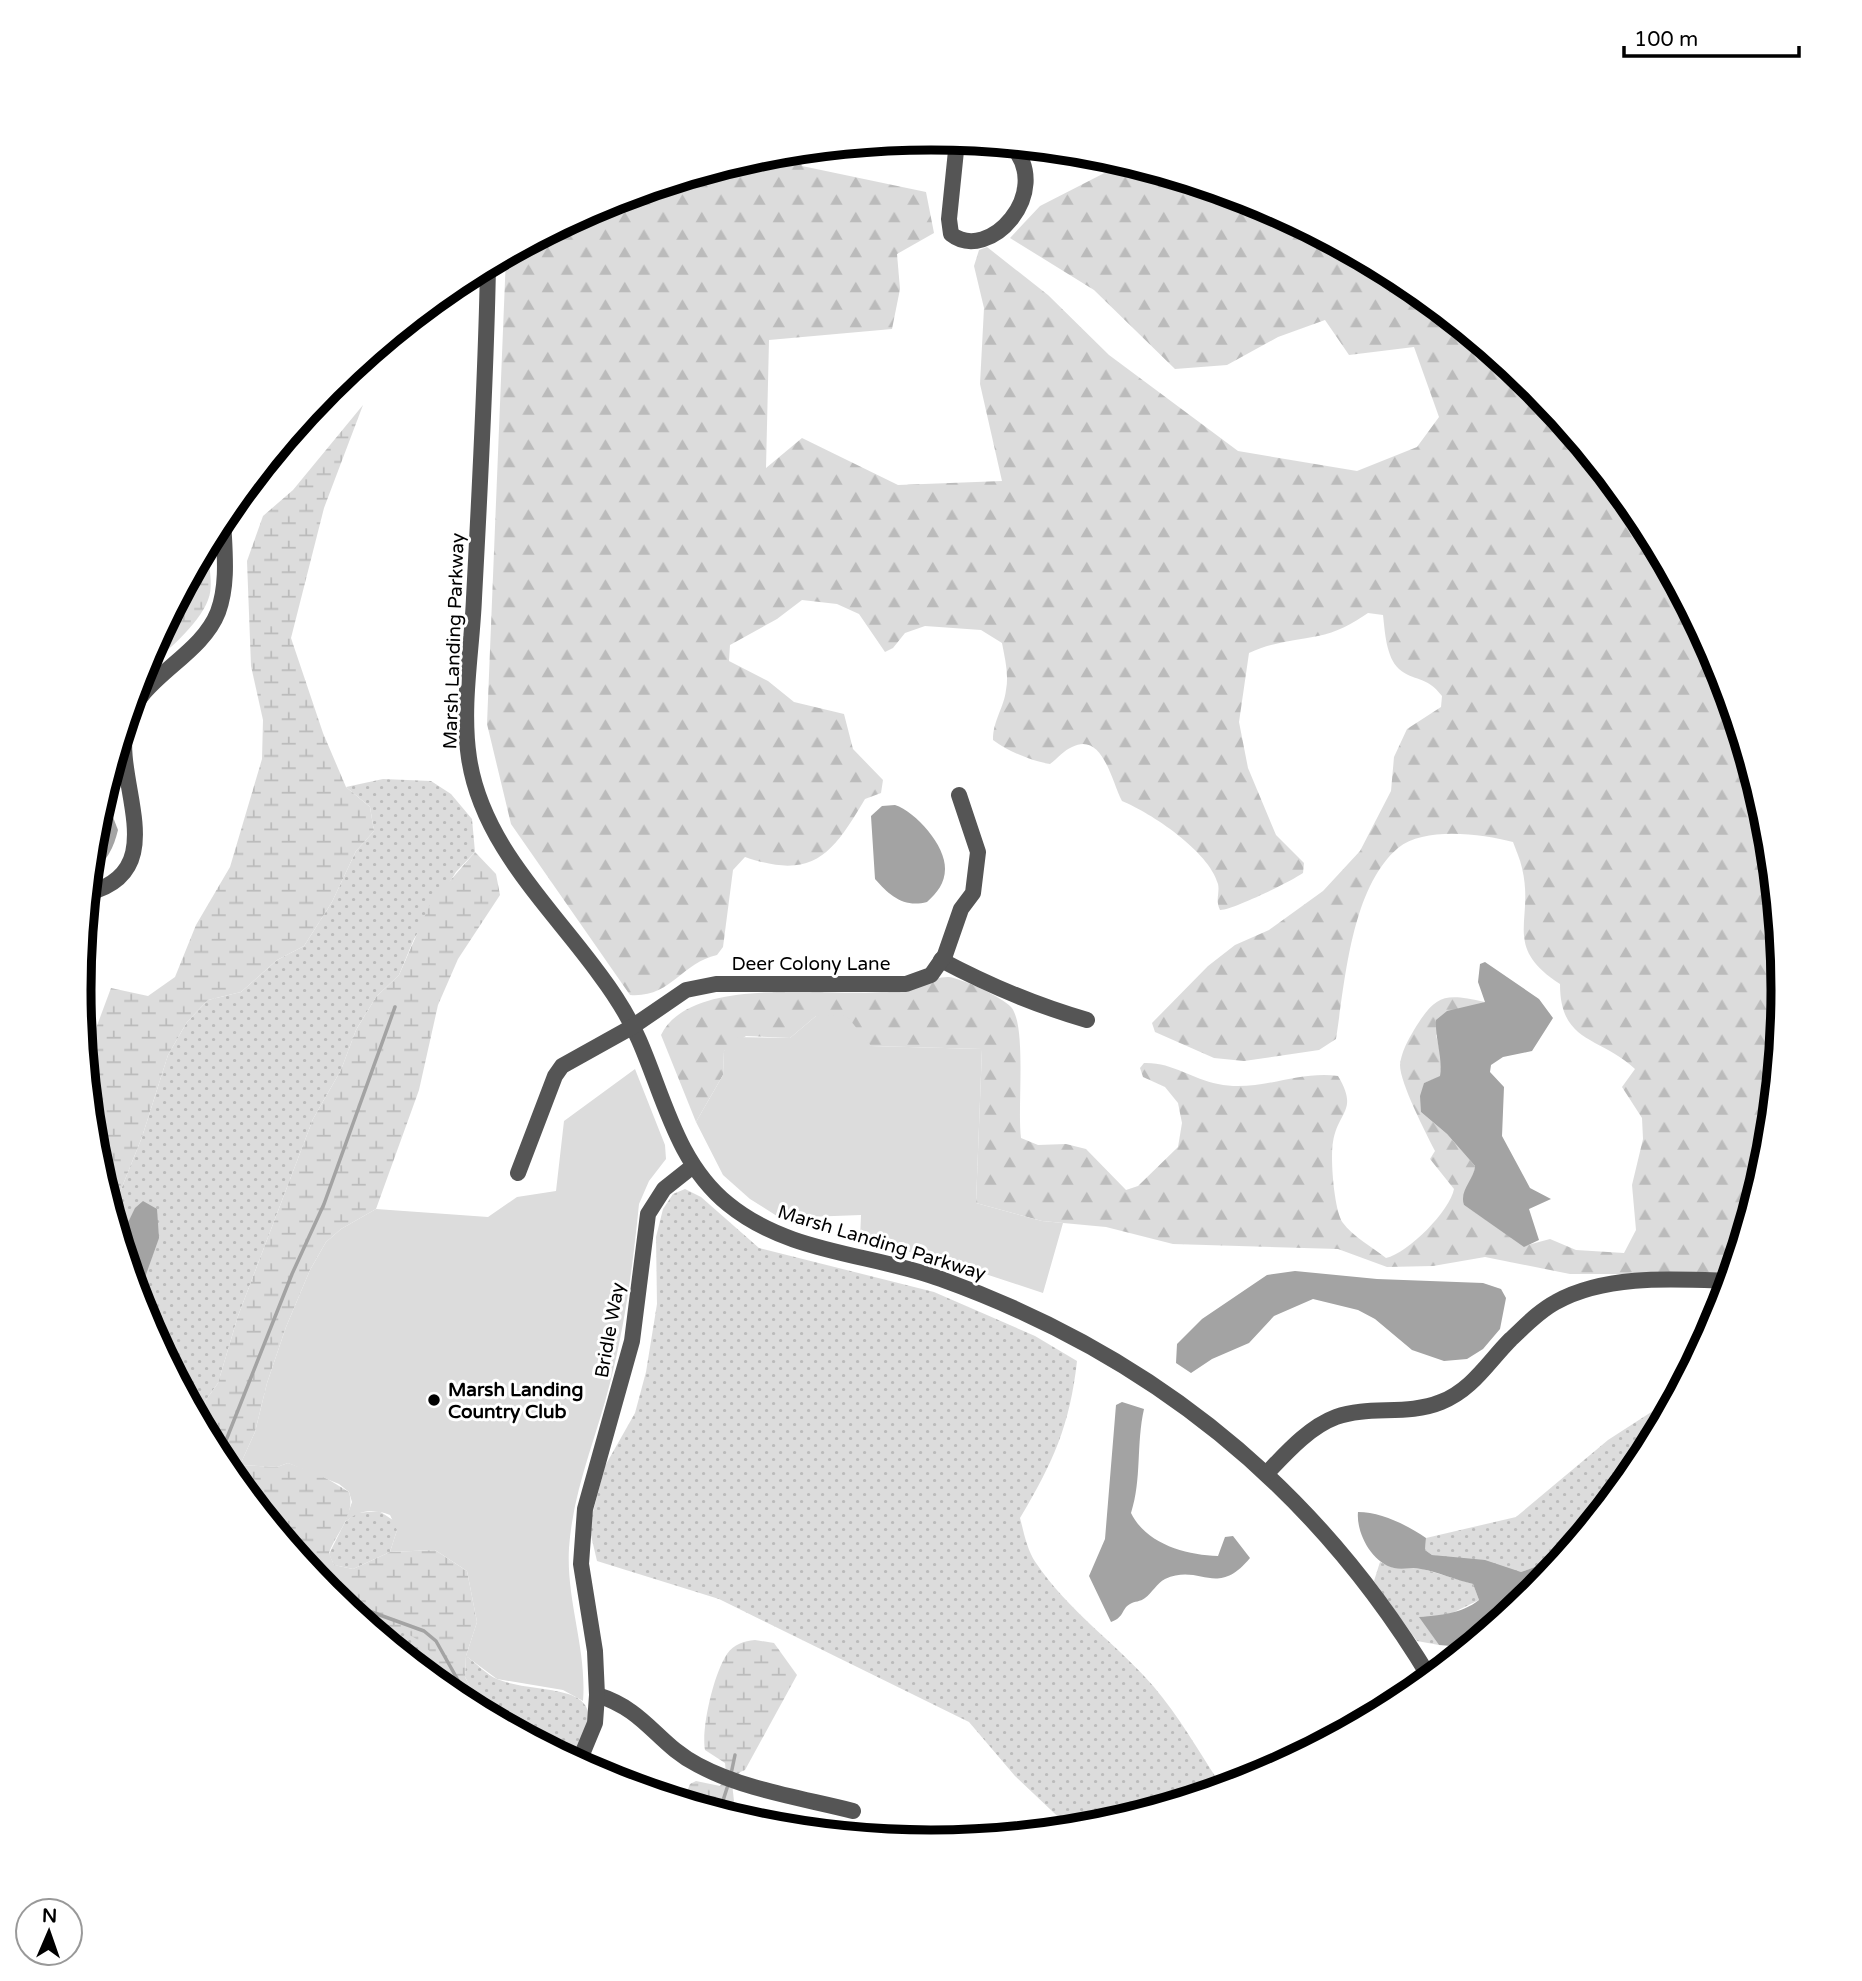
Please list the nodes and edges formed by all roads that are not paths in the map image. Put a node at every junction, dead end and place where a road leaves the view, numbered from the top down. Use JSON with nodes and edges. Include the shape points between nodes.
{"nodes":[{"id":1,"x":956,"y":151,"type":"edge"},
{"id":2,"x":1018,"y":155,"type":"edge"},
{"id":3,"x":488,"y":277,"type":"edge"},
{"id":4,"x":224,"y":539,"type":"edge"},
{"id":5,"x":147,"y":691,"type":"edge"},
{"id":6,"x":125,"y":755,"type":"edge"},
{"id":7,"x":959,"y":795,"type":"dead end"},
{"id":8,"x":97,"y":889,"type":"edge"},
{"id":9,"x":941,"y":960,"type":"junction"},
{"id":10,"x":1087,"y":1020,"type":"dead end"},
{"id":11,"x":632,"y":1027,"type":"junction"},
{"id":12,"x":693,"y":1166,"type":"junction"},
{"id":13,"x":518,"y":1173,"type":"dead end"},
{"id":14,"x":1719,"y":1281,"type":"edge"},
{"id":15,"x":1266,"y":1474,"type":"junction"},
{"id":16,"x":1424,"y":1670,"type":"edge"},
{"id":17,"x":597,"y":1695,"type":"junction"},
{"id":18,"x":582,"y":1754,"type":"edge"},
{"id":19,"x":853,"y":1811,"type":"dead end"}],
"edges":[{"from":1,"to":2,"type":"street","via":[[949,219],[951,234],[961,242],[976,243],[1013,216],[1026,195],[1028,173]]},
{"from":3,"to":11,"type":"street","name":"Marsh Landing Parkway","via":[[467,728],[474,782],[506,853],[600,974]]},
{"from":4,"to":5,"type":"street","via":[[225,581],[217,615]]},
{"from":6,"to":8,"type":"street","via":[[136,831],[132,859],[111,884]]},
{"from":7,"to":9,"type":"street","name":"Deer Colony Lane","via":[[978,852],[977,873]]},
{"from":9,"to":10,"type":"street","via":[[985,984]]},
{"from":9,"to":11,"type":"street","name":"Deer Colony Lane","via":[[931,975],[906,984],[686,990]]},
{"from":11,"to":12,"type":"street","name":"Marsh Landing Parkway"},
{"from":11,"to":13,"type":"street","name":"Deer Colony Lane","via":[[562,1066]]},
{"from":12,"to":15,"type":"street","name":"Marsh Landing Parkway","via":[[727,1203],[766,1229],[816,1247],[930,1275],[1073,1335],[1155,1384]]},
{"from":12,"to":17,"type":"street","name":"Bridle Way","via":[[664,1189],[649,1214],[630,1350],[585,1509],[581,1564]]},
{"from":14,"to":15,"type":"street","via":[[1658,1280],[1571,1295],[1525,1325],[1471,1384],[1454,1396],[1415,1409],[1336,1417],[1292,1447]]},
{"from":15,"to":16,"type":"street","name":"Marsh Landing Parkway","via":[[1360,1576]]},
{"from":17,"to":18,"type":"street","name":"Bridle Way","via":[[595,1723]]},
{"from":17,"to":19,"type":"street","via":[[630,1708],[687,1759],[722,1777]]}]}
